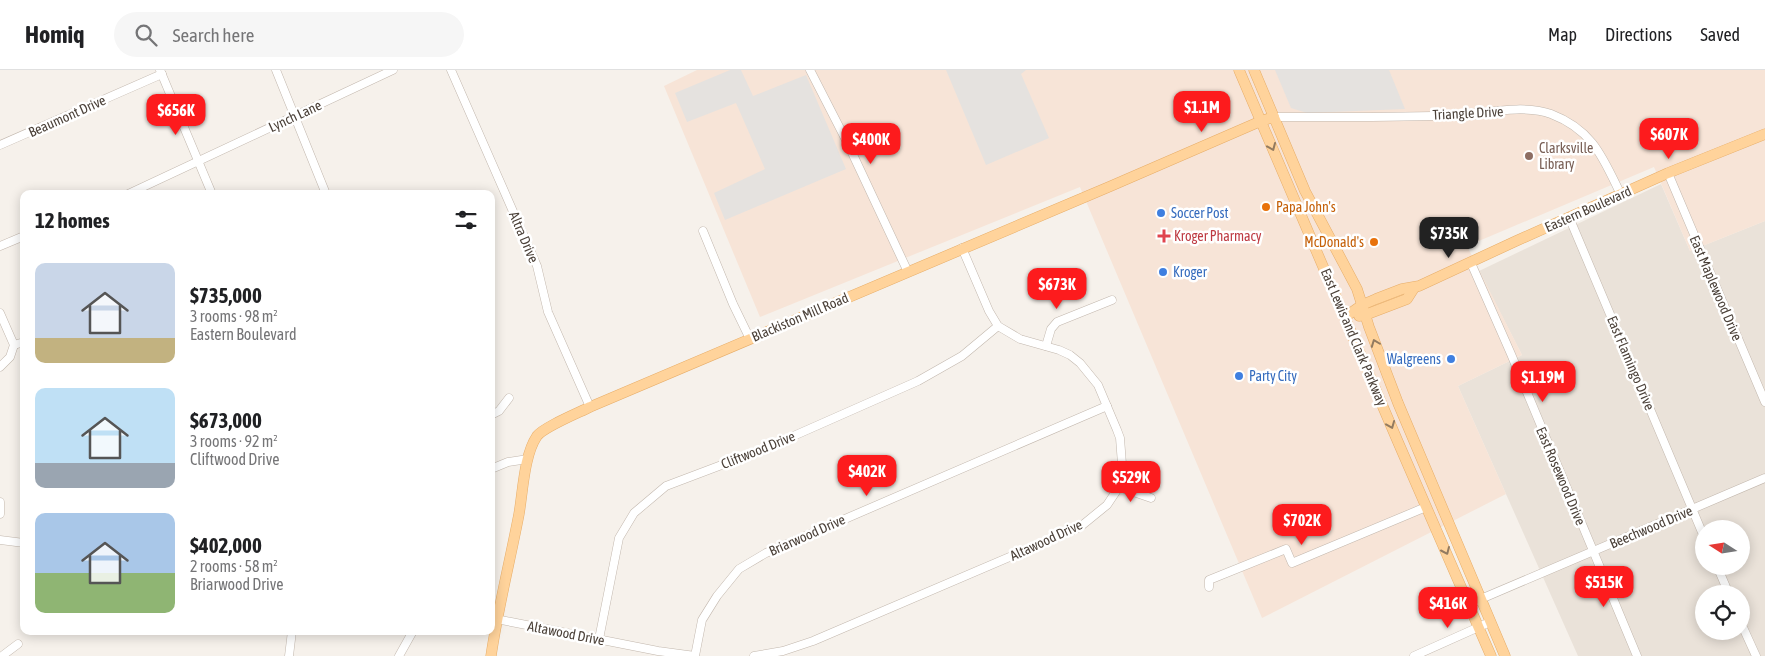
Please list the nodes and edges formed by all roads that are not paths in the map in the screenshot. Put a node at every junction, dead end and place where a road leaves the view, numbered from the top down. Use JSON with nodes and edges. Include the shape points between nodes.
{"nodes":[{"id":1,"x":276,"y":70,"type":"edge"},
{"id":2,"x":393,"y":70,"type":"edge"},
{"id":3,"x":451,"y":70,"type":"edge"},
{"id":4,"x":810,"y":70,"type":"edge"},
{"id":5,"x":1239,"y":70,"type":"edge"},
{"id":6,"x":1254,"y":70,"type":"edge"},
{"id":7,"x":161,"y":72,"type":"edge"},
{"id":8,"x":294,"y":116,"type":"junction"},
{"id":9,"x":1274,"y":117,"type":"junction"},
{"id":10,"x":1261,"y":121,"type":"junction"},
{"id":11,"x":1765,"y":134,"type":"edge"},
{"id":12,"x":0,"y":145,"type":"edge"},
{"id":13,"x":198,"y":162,"type":"junction"},
{"id":14,"x":1668,"y":174,"type":"junction"},
{"id":15,"x":137,"y":190,"type":"edge"},
{"id":16,"x":210,"y":190,"type":"edge"},
{"id":17,"x":324,"y":190,"type":"edge"},
{"id":18,"x":1621,"y":195,"type":"junction"},
{"id":19,"x":1569,"y":217,"type":"junction"},
{"id":20,"x":702,"y":231,"type":"dead end"},
{"id":21,"x":20,"y":238,"type":"edge"},
{"id":22,"x":0,"y":246,"type":"edge"},
{"id":23,"x":962,"y":248,"type":"junction"},
{"id":24,"x":1470,"y":263,"type":"junction"},
{"id":25,"x":908,"y":272,"type":"junction"},
{"id":26,"x":1112,"y":300,"type":"dead end"},
{"id":27,"x":1364,"y":310,"type":"junction"},
{"id":28,"x":0,"y":313,"type":"edge"},
{"id":29,"x":1345,"y":317,"type":"junction"},
{"id":30,"x":998,"y":326,"type":"junction"},
{"id":31,"x":750,"y":339,"type":"junction"},
{"id":32,"x":20,"y":343,"type":"edge"},
{"id":33,"x":14,"y":345,"type":"junction"},
{"id":34,"x":1046,"y":346,"type":"junction"},
{"id":35,"x":0,"y":367,"type":"edge"},
{"id":36,"x":509,"y":398,"type":"dead end"},
{"id":37,"x":1765,"y":402,"type":"edge"},
{"id":38,"x":1107,"y":406,"type":"junction"},
{"id":39,"x":590,"y":407,"type":"junction"},
{"id":40,"x":495,"y":414,"type":"edge"},
{"id":41,"x":528,"y":459,"type":"junction"},
{"id":42,"x":495,"y":467,"type":"edge"},
{"id":43,"x":1765,"y":478,"type":"edge"},
{"id":44,"x":1119,"y":487,"type":"junction"},
{"id":45,"x":1151,"y":498,"type":"dead end"},
{"id":46,"x":0,"y":502,"type":"edge"},
{"id":47,"x":1426,"y":507,"type":"junction"},
{"id":48,"x":1692,"y":510,"type":"junction"},
{"id":49,"x":0,"y":514,"type":"edge"},
{"id":50,"x":1696,"y":520,"type":"edge"},
{"id":51,"x":0,"y":540,"type":"edge"},
{"id":52,"x":20,"y":542,"type":"edge"},
{"id":53,"x":1593,"y":552,"type":"junction"},
{"id":54,"x":1208,"y":587,"type":"dead end"},
{"id":55,"x":1480,"y":599,"type":"junction"},
{"id":56,"x":1468,"y":604,"type":"junction"},
{"id":57,"x":495,"y":615,"type":"edge"},
{"id":58,"x":495,"y":619,"type":"edge"},
{"id":59,"x":1490,"y":622,"type":"junction"},
{"id":60,"x":1479,"y":628,"type":"junction"},
{"id":61,"x":292,"y":635,"type":"edge"},
{"id":62,"x":410,"y":635,"type":"edge"},
{"id":63,"x":493,"y":635,"type":"edge"},
{"id":64,"x":599,"y":639,"type":"junction"},
{"id":65,"x":1749,"y":640,"type":"edge"},
{"id":66,"x":18,"y":644,"type":"dead end"},
{"id":67,"x":2,"y":656,"type":"edge"},
{"id":68,"x":289,"y":656,"type":"edge"},
{"id":69,"x":399,"y":656,"type":"edge"},
{"id":70,"x":491,"y":656,"type":"edge"},
{"id":71,"x":695,"y":656,"type":"edge"},
{"id":72,"x":754,"y":656,"type":"edge"},
{"id":73,"x":1414,"y":656,"type":"edge"},
{"id":74,"x":1491,"y":656,"type":"edge"},
{"id":75,"x":1505,"y":656,"type":"edge"},
{"id":76,"x":1637,"y":656,"type":"edge"},
{"id":77,"x":1756,"y":656,"type":"edge"}],
"edges":[{"from":1,"to":8,"type":"street"},
{"from":2,"to":8,"type":"street","name":"Lynch Lane"},
{"from":3,"to":39,"type":"street","name":"Altra Drive","via":[[537,266],[548,312]]},
{"from":4,"to":25,"type":"street"},
{"from":5,"to":10,"type":"main road","name":"East Lewis and Clark Parkway"},
{"from":6,"to":9,"type":"main road","name":"East Lewis and Clark Parkway"},
{"from":7,"to":12,"type":"street","name":"Beaumont Drive"},
{"from":7,"to":13,"type":"street"},
{"from":8,"to":13,"type":"street","name":"Lynch Lane"},
{"from":8,"to":17,"type":"street"},
{"from":9,"to":10,"type":"main road","name":"Blackiston Mill Road"},
{"from":9,"to":18,"type":"street","name":"Triangle Drive","via":[[1456,115],[1525,109],[1550,113],[1590,138]]},
{"from":9,"to":27,"type":"main road","name":"East Lewis and Clark Parkway","via":[[1305,191],[1357,289]]},
{"from":10,"to":23,"type":"main road","name":"Blackiston Mill Road"},
{"from":10,"to":29,"type":"main road","name":"East Lewis and Clark Parkway","one_way":true},
{"from":11,"to":14,"type":"main road","name":"Eastern Boulevard"},
{"from":13,"to":15,"type":"street","name":"Lynch Lane"},
{"from":13,"to":16,"type":"street"},
{"from":14,"to":18,"type":"main road","name":"Eastern Boulevard"},
{"from":14,"to":37,"type":"street","name":"East Maplewood Drive"},
{"from":18,"to":19,"type":"main road","name":"Eastern Boulevard"},
{"from":19,"to":24,"type":"main road","name":"Eastern Boulevard"},
{"from":19,"to":48,"type":"street","name":"East Flamingo Drive"},
{"from":20,"to":31,"type":"street"},
{"from":21,"to":22,"type":"street"},
{"from":23,"to":25,"type":"main road","name":"Blackiston Mill Road"},
{"from":23,"to":30,"type":"street"},
{"from":24,"to":27,"type":"main road","name":"Eastern Boulevard","via":[[1414,288],[1407,299]]},
{"from":24,"to":53,"type":"street","name":"East Rosewood Drive"},
{"from":25,"to":31,"type":"main road","name":"Blackiston Mill Road"},
{"from":26,"to":34,"type":"street","via":[[1057,322],[1051,329]]},
{"from":27,"to":29,"type":"main road","name":"Eastern Boulevard"},
{"from":55,"to":27,"type":"main road","name":"East Lewis and Clark Parkway","one_way":true,"via":[[1398,403]]},
{"from":28,"to":33,"type":"street"},
{"from":29,"to":47,"type":"main road","name":"East Lewis and Clark Parkway","one_way":true},
{"from":30,"to":34,"type":"street","name":"Altawood Drive","via":[[1020,339]]},
{"from":30,"to":64,"type":"street","name":"Cliftwood Drive","via":[[962,356],[918,381],[764,449],[666,486],[634,513],[619,538]]},
{"from":31,"to":39,"type":"main road","name":"Blackiston Mill Road"},
{"from":32,"to":33,"type":"street"},
{"from":33,"to":35,"type":"street","via":[[10,357]]},
{"from":34,"to":38,"type":"street","name":"Altawood Drive","via":[[1070,355],[1080,363],[1098,385]]},
{"from":36,"to":40,"type":"street"},
{"from":38,"to":44,"type":"street","name":"Altawood Drive","via":[[1120,438],[1122,464]]},
{"from":38,"to":71,"type":"street","name":"Briarwood Drive","via":[[774,550],[739,569],[702,620]]},
{"from":39,"to":41,"type":"main road","name":"Blackiston Mill Road","via":[[541,433]]},
{"from":41,"to":42,"type":"street"},
{"from":41,"to":57,"type":"main road","name":"Blackiston Mill Road"},
{"from":43,"to":48,"type":"street","name":"Beechwood Drive"},
{"from":44,"to":45,"type":"street"},
{"from":44,"to":72,"type":"street","name":"Altawood Drive","via":[[1107,505],[1080,527],[813,641]]},
{"from":46,"to":49,"type":"street"},
{"from":47,"to":54,"type":"street","via":[[1292,563],[1286,549],[1209,580]]},
{"from":47,"to":56,"type":"main road","name":"East Lewis and Clark Parkway","one_way":true},
{"from":48,"to":50,"type":"street","name":"East Flamingo Drive"},
{"from":48,"to":53,"type":"street","name":"Beechwood Drive"},
{"from":51,"to":52,"type":"street"},
{"from":53,"to":55,"type":"street","name":"Beechwood Drive"},
{"from":53,"to":76,"type":"street","name":"East Rosewood Drive"},
{"from":55,"to":56,"type":"street","name":"Beechwood Drive"},
{"from":55,"to":59,"type":"main road","name":"East Lewis and Clark Parkway"},
{"from":56,"to":60,"type":"main road","name":"East Lewis and Clark Parkway"},
{"from":58,"to":64,"type":"street","name":"Altawood Drive"},
{"from":59,"to":60,"type":"street"},
{"from":59,"to":75,"type":"main road","name":"East Lewis and Clark Parkway"},
{"from":60,"to":73,"type":"street"},
{"from":60,"to":74,"type":"main road","name":"East Lewis and Clark Parkway"},
{"from":61,"to":68,"type":"street"},
{"from":62,"to":69,"type":"street"},
{"from":63,"to":70,"type":"main road","name":"Blackiston Mill Road"},
{"from":64,"to":71,"type":"street","name":"Altawood Drive"},
{"from":65,"to":77,"type":"street"},
{"from":66,"to":67,"type":"street"}]}
